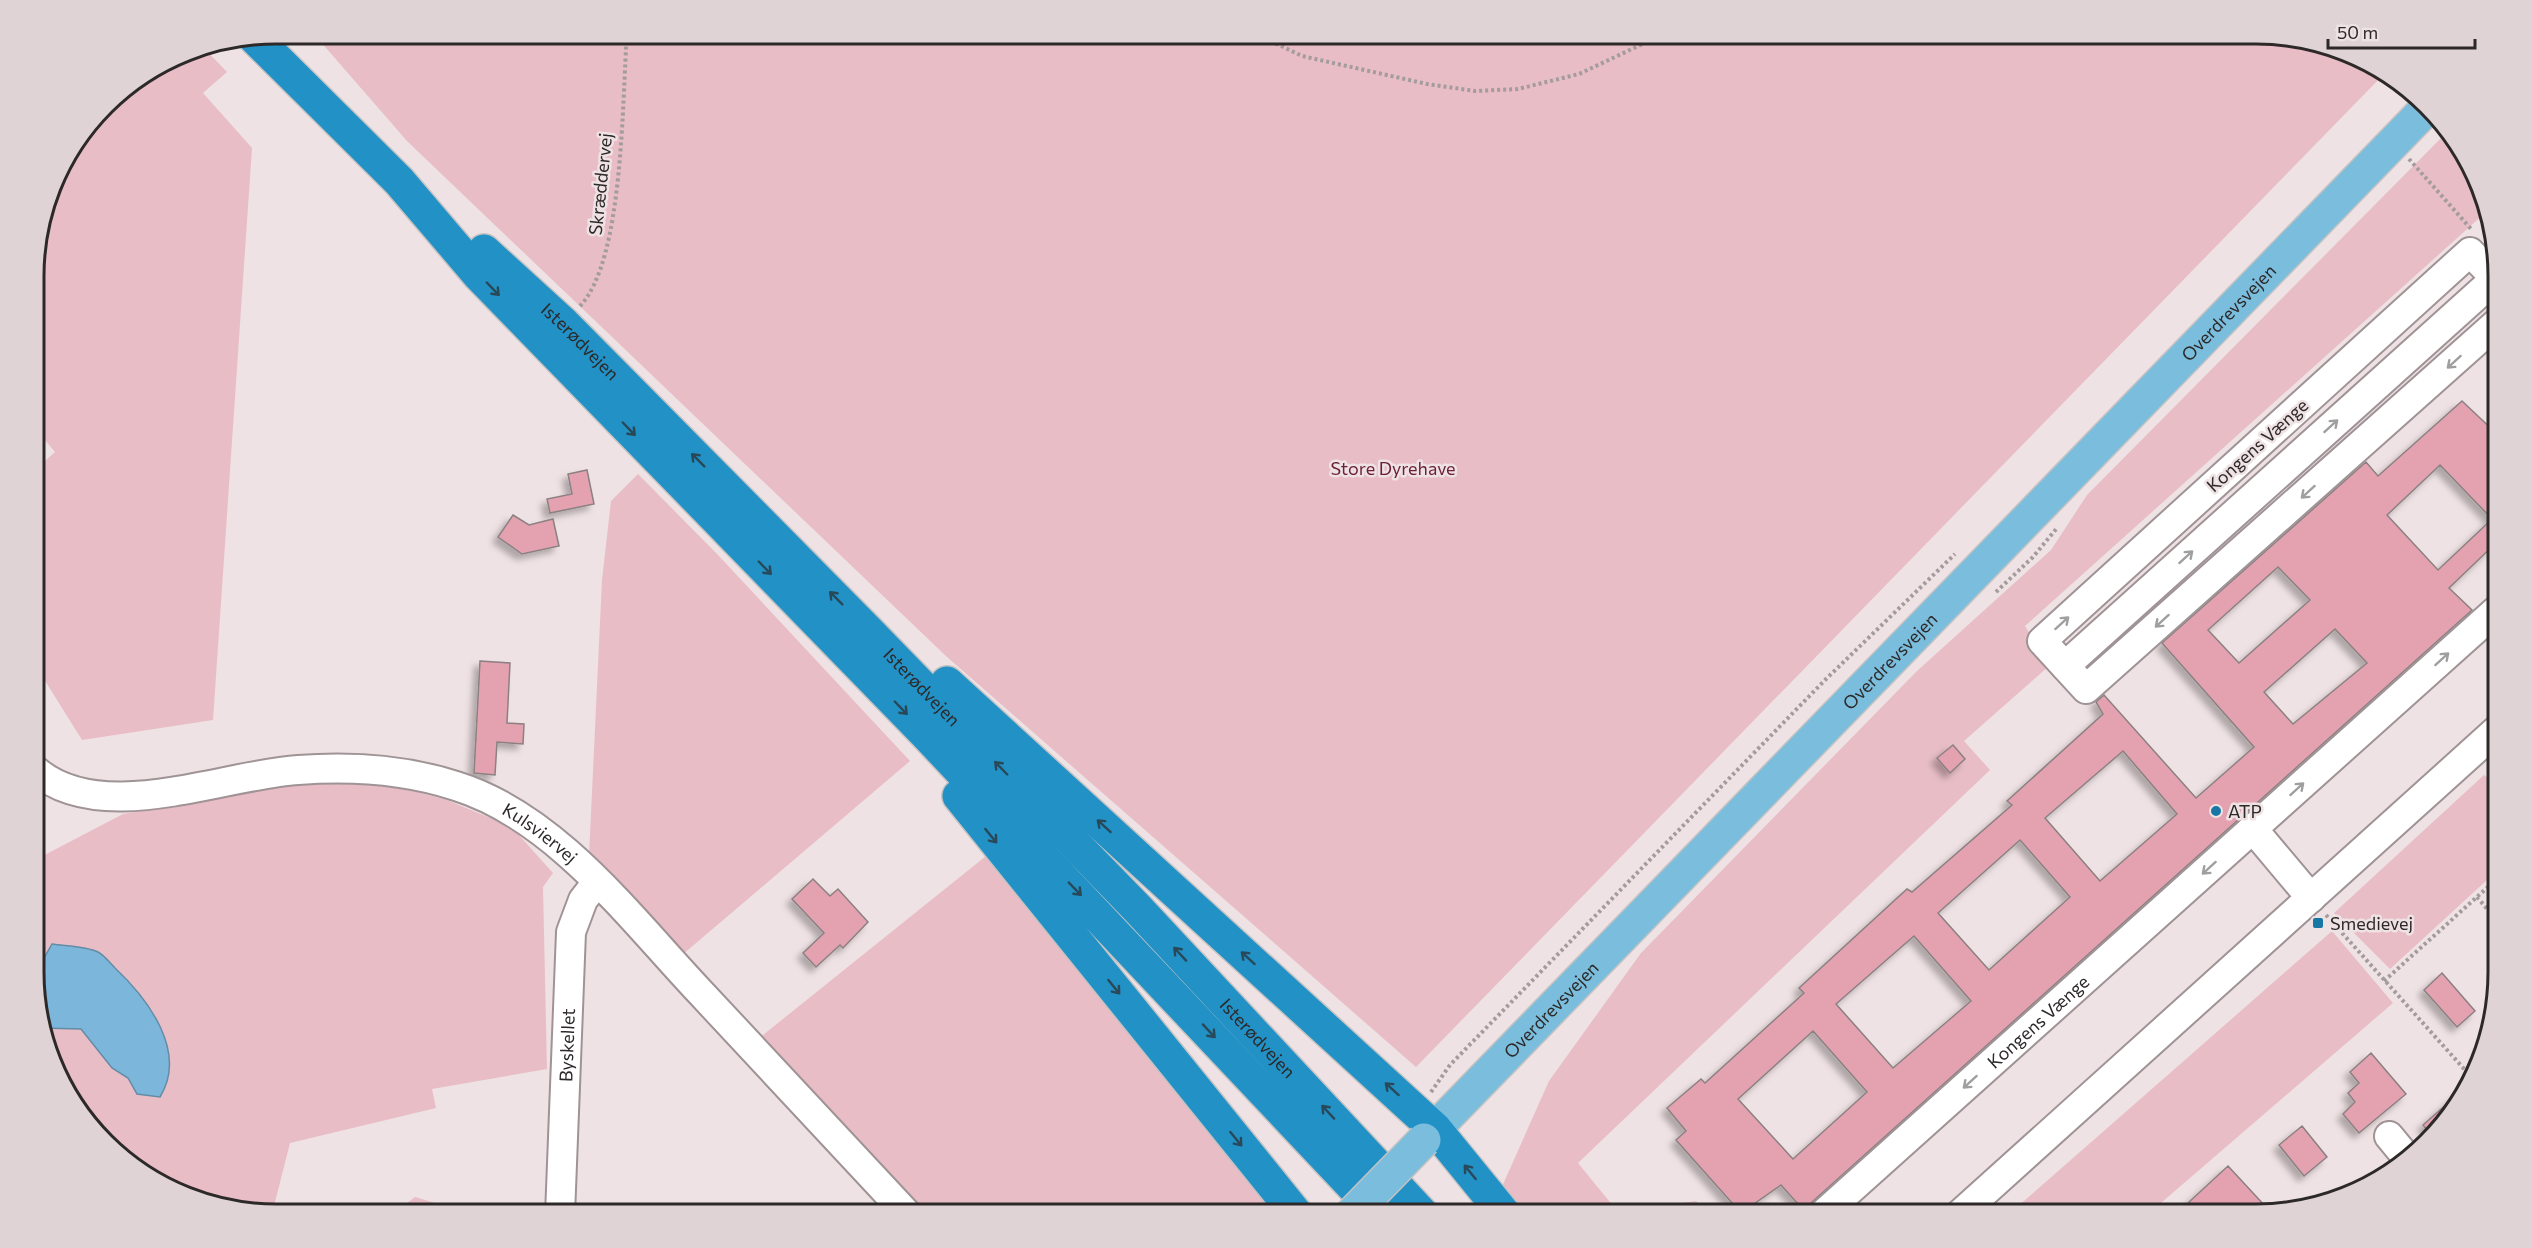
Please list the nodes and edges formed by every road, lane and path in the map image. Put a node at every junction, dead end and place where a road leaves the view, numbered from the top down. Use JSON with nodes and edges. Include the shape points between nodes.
{"nodes":[{"id":1,"x":261,"y":44,"type":"edge"},
{"id":2,"x":626,"y":44,"type":"edge"},
{"id":3,"x":1277,"y":44,"type":"edge"},
{"id":4,"x":1643,"y":44,"type":"edge"},
{"id":5,"x":2422,"y":114,"type":"edge"},
{"id":6,"x":2394,"y":142,"type":"junction"},
{"id":7,"x":399,"y":181,"type":"junction"},
{"id":8,"x":2470,"y":252,"type":"junction"},
{"id":9,"x":2488,"y":271,"type":"edge"},
{"id":10,"x":2488,"y":286,"type":"edge"},
{"id":11,"x":564,"y":324,"type":"junction"},
{"id":12,"x":2488,"y":339,"type":"edge"},
{"id":13,"x":2488,"y":618,"type":"edge"},
{"id":14,"x":867,"y":630,"type":"junction"},
{"id":15,"x":2065,"y":666,"type":"junction"},
{"id":16,"x":926,"y":734,"type":"junction"},
{"id":17,"x":2488,"y":741,"type":"edge"},
{"id":18,"x":44,"y":775,"type":"edge"},
{"id":19,"x":2253,"y":828,"type":"junction"},
{"id":20,"x":597,"y":882,"type":"junction"},
{"id":21,"x":2488,"y":887,"type":"edge"},
{"id":22,"x":2477,"y":897,"type":"junction"},
{"id":23,"x":2311,"y":898,"type":"junction"},
{"id":24,"x":2488,"y":910,"type":"edge"},
{"id":25,"x":2335,"y":925,"type":"dead end"},
{"id":26,"x":2384,"y":981,"type":"junction"},
{"id":27,"x":2466,"y":1072,"type":"edge"},
{"id":28,"x":1430,"y":1134,"type":"junction"},
{"id":29,"x":2389,"y":1136,"type":"dead end"},
{"id":30,"x":2402,"y":1153,"type":"edge"},
{"id":31,"x":560,"y":1204,"type":"edge"},
{"id":32,"x":898,"y":1204,"type":"edge"},
{"id":33,"x":1288,"y":1204,"type":"edge"},
{"id":34,"x":1362,"y":1204,"type":"edge"},
{"id":35,"x":1370,"y":1204,"type":"edge"},
{"id":36,"x":1413,"y":1204,"type":"edge"},
{"id":37,"x":1495,"y":1204,"type":"edge"},
{"id":38,"x":1834,"y":1204,"type":"edge"},
{"id":39,"x":1971,"y":1204,"type":"edge"}],
"edges":[{"from":1,"to":7,"type":"highway","name":"Isterødvejen"},
{"from":2,"to":11,"type":"path","name":"Skræddervej","via":[[614,212],[602,268],[588,298]]},
{"from":3,"to":4,"type":"path","via":[[1302,56],[1475,91],[1518,89],[1579,74]]},
{"from":5,"to":6,"type":"main road","name":"Overdrevsvejen"},
{"from":6,"to":8,"type":"path","via":[[2472,230]]},
{"from":6,"to":28,"type":"main road","name":"Overdrevsvejen"},
{"from":7,"to":11,"type":"highway","name":"Isterødvejen","via":[[495,260]]},
{"from":7,"to":16,"type":"highway","name":"Isterødvejen","one_way":true,"via":[[478,274]]},
{"from":8,"to":9,"type":"street","name":"Kongens Vænge"},
{"from":15,"to":8,"type":"street","name":"Kongens Vænge","one_way":true,"via":[[2042,640]]},
{"from":15,"to":10,"type":"street","name":"Kongens Vænge","one_way":true},
{"from":14,"to":11,"type":"highway","name":"Isterødvejen","one_way":true},
{"from":12,"to":15,"type":"street","name":"Kongens Vænge","one_way":true,"via":[[2086,690]]},
{"from":19,"to":13,"type":"street","name":"Kongens Vænge","one_way":true},
{"from":28,"to":14,"type":"highway","one_way":true,"via":[[936,673]]},
{"from":36,"to":14,"type":"highway","name":"Isterødvejen","one_way":true,"via":[[1137,908]]},
{"from":16,"to":33,"type":"highway","one_way":true,"via":[[953,789]]},
{"from":16,"to":35,"type":"highway","name":"Isterødvejen","one_way":true},
{"from":17,"to":23,"type":"street"},
{"from":18,"to":20,"type":"street","name":"Kulsviervej","via":[[73,792],[112,796],[153,794],[294,770],[353,767],[404,772],[457,786],[503,805],[538,828]]},
{"from":19,"to":23,"type":"street"},
{"from":19,"to":38,"type":"street","name":"Kongens Vænge","one_way":true},
{"from":20,"to":31,"type":"street","name":"Byskellet","via":[[583,900],[571,932]]},
{"from":20,"to":32,"type":"street","name":"Kulsviervej"},
{"from":21,"to":22,"type":"path"},
{"from":22,"to":24,"type":"path"},
{"from":22,"to":26,"type":"path"},
{"from":23,"to":39,"type":"street"},
{"from":25,"to":26,"type":"path"},
{"from":26,"to":27,"type":"path"},
{"from":28,"to":34,"type":"main road","name":"Overdrevsvejen","bridge":true},
{"from":37,"to":28,"type":"highway","one_way":true},
{"from":29,"to":30,"type":"street"}]}
